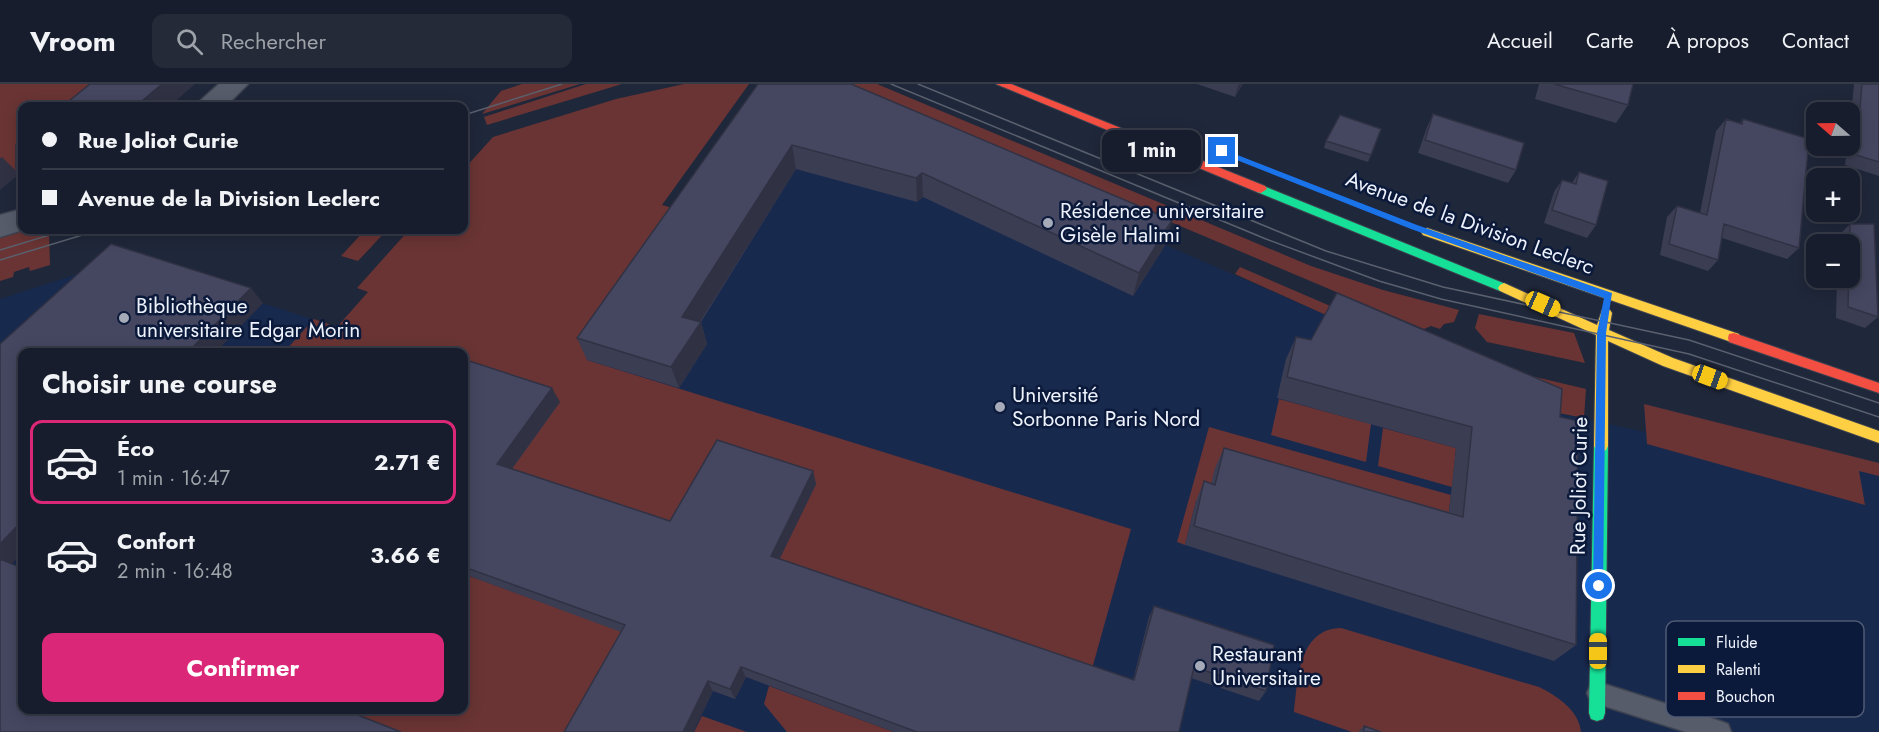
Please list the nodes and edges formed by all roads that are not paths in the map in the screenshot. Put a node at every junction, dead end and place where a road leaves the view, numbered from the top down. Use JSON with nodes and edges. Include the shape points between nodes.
{"nodes":[{"id":1,"x":235,"y":84,"type":"edge"},
{"id":2,"x":1001,"y":84,"type":"edge"},
{"id":3,"x":215,"y":102,"type":"edge"},
{"id":4,"x":18,"y":220,"type":"edge"},
{"id":5,"x":0,"y":226,"type":"edge"},
{"id":6,"x":1414,"y":227,"type":"dead end"},
{"id":7,"x":1609,"y":296,"type":"junction"},
{"id":8,"x":1602,"y":331,"type":"junction"},
{"id":9,"x":1879,"y":388,"type":"edge"},
{"id":10,"x":1879,"y":437,"type":"edge"},
{"id":11,"x":1598,"y":712,"type":"edge"},
{"id":12,"x":1720,"y":732,"type":"edge"}],
"edges":[{"from":1,"to":3,"type":"street"},
{"from":2,"to":8,"type":"street","name":"Avenue de la Division Leclerc","via":[[1485,279]]},
{"from":4,"to":5,"type":"street"},
{"from":6,"to":7,"type":"street","name":"Avenue de la Division Leclerc"},
{"from":7,"to":8,"type":"street","name":"Rue Joliot Curie"},
{"from":7,"to":9,"type":"street","name":"Avenue de la Division Leclerc"},
{"from":8,"to":10,"type":"street","name":"Avenue de la Division Leclerc","via":[[1668,362]]},
{"from":8,"to":11,"type":"street","name":"Rue Joliot Curie"},
{"from":11,"to":12,"type":"lane"}]}
